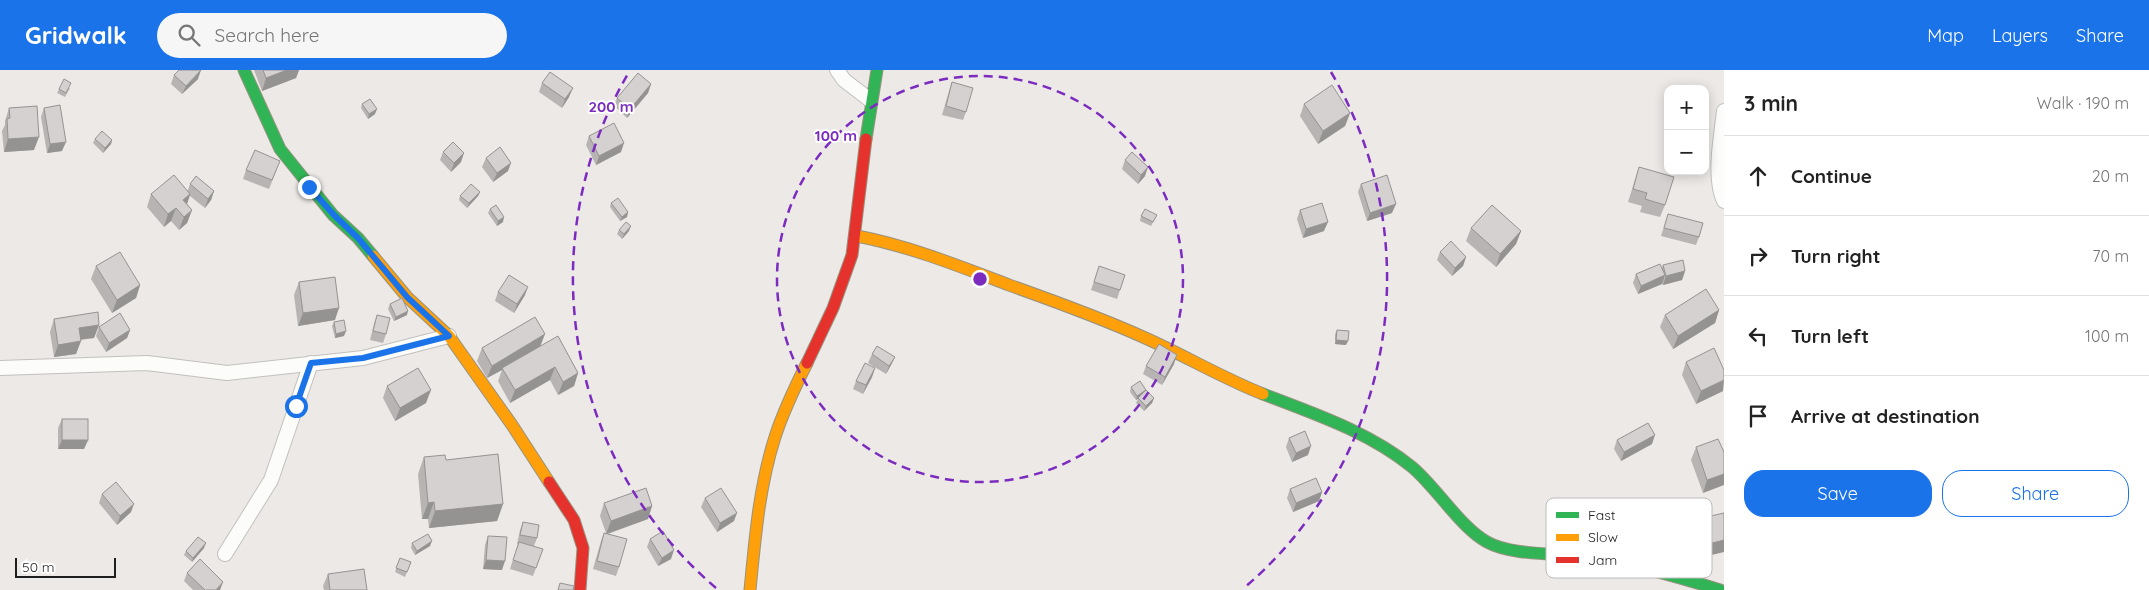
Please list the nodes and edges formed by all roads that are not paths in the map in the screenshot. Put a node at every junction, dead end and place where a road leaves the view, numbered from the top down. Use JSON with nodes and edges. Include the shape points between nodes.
{"nodes":[{"id":1,"x":244,"y":70,"type":"edge"},
{"id":2,"x":837,"y":70,"type":"edge"},
{"id":3,"x":877,"y":70,"type":"edge"},
{"id":4,"x":870,"y":100,"type":"junction"},
{"id":5,"x":1724,"y":111,"type":"edge"},
{"id":6,"x":1724,"y":201,"type":"edge"},
{"id":7,"x":857,"y":236,"type":"junction"},
{"id":8,"x":449,"y":336,"type":"junction"},
{"id":9,"x":311,"y":363,"type":"junction"},
{"id":10,"x":0,"y":368,"type":"edge"},
{"id":11,"x":1546,"y":553,"type":"edge"},
{"id":12,"x":225,"y":554,"type":"dead end"},
{"id":13,"x":1681,"y":578,"type":"edge"},
{"id":14,"x":580,"y":590,"type":"edge"},
{"id":15,"x":750,"y":590,"type":"edge"},
{"id":16,"x":1720,"y":590,"type":"edge"}],
"edges":[{"from":1,"to":8,"type":"street","via":[[280,149],[309,187],[358,238],[407,297]]},
{"from":2,"to":4,"type":"street","via":[[844,80]]},
{"from":3,"to":4,"type":"street"},
{"from":4,"to":7,"type":"street"},
{"from":5,"to":6,"type":"street","via":[[1719,178]]},
{"from":7,"to":11,"type":"street","via":[[936,258],[1079,311],[1144,337],[1243,386],[1346,426],[1412,468],[1487,542],[1507,549]]},
{"from":7,"to":15,"type":"street","via":[[850,265],[775,438],[760,497]]},
{"from":8,"to":9,"type":"street","via":[[363,358]]},
{"from":8,"to":14,"type":"street","via":[[574,520],[583,548]]},
{"from":9,"to":10,"type":"street","via":[[228,373],[147,363]]},
{"from":9,"to":12,"type":"street","via":[[271,480]]},
{"from":13,"to":16,"type":"street"}]}
